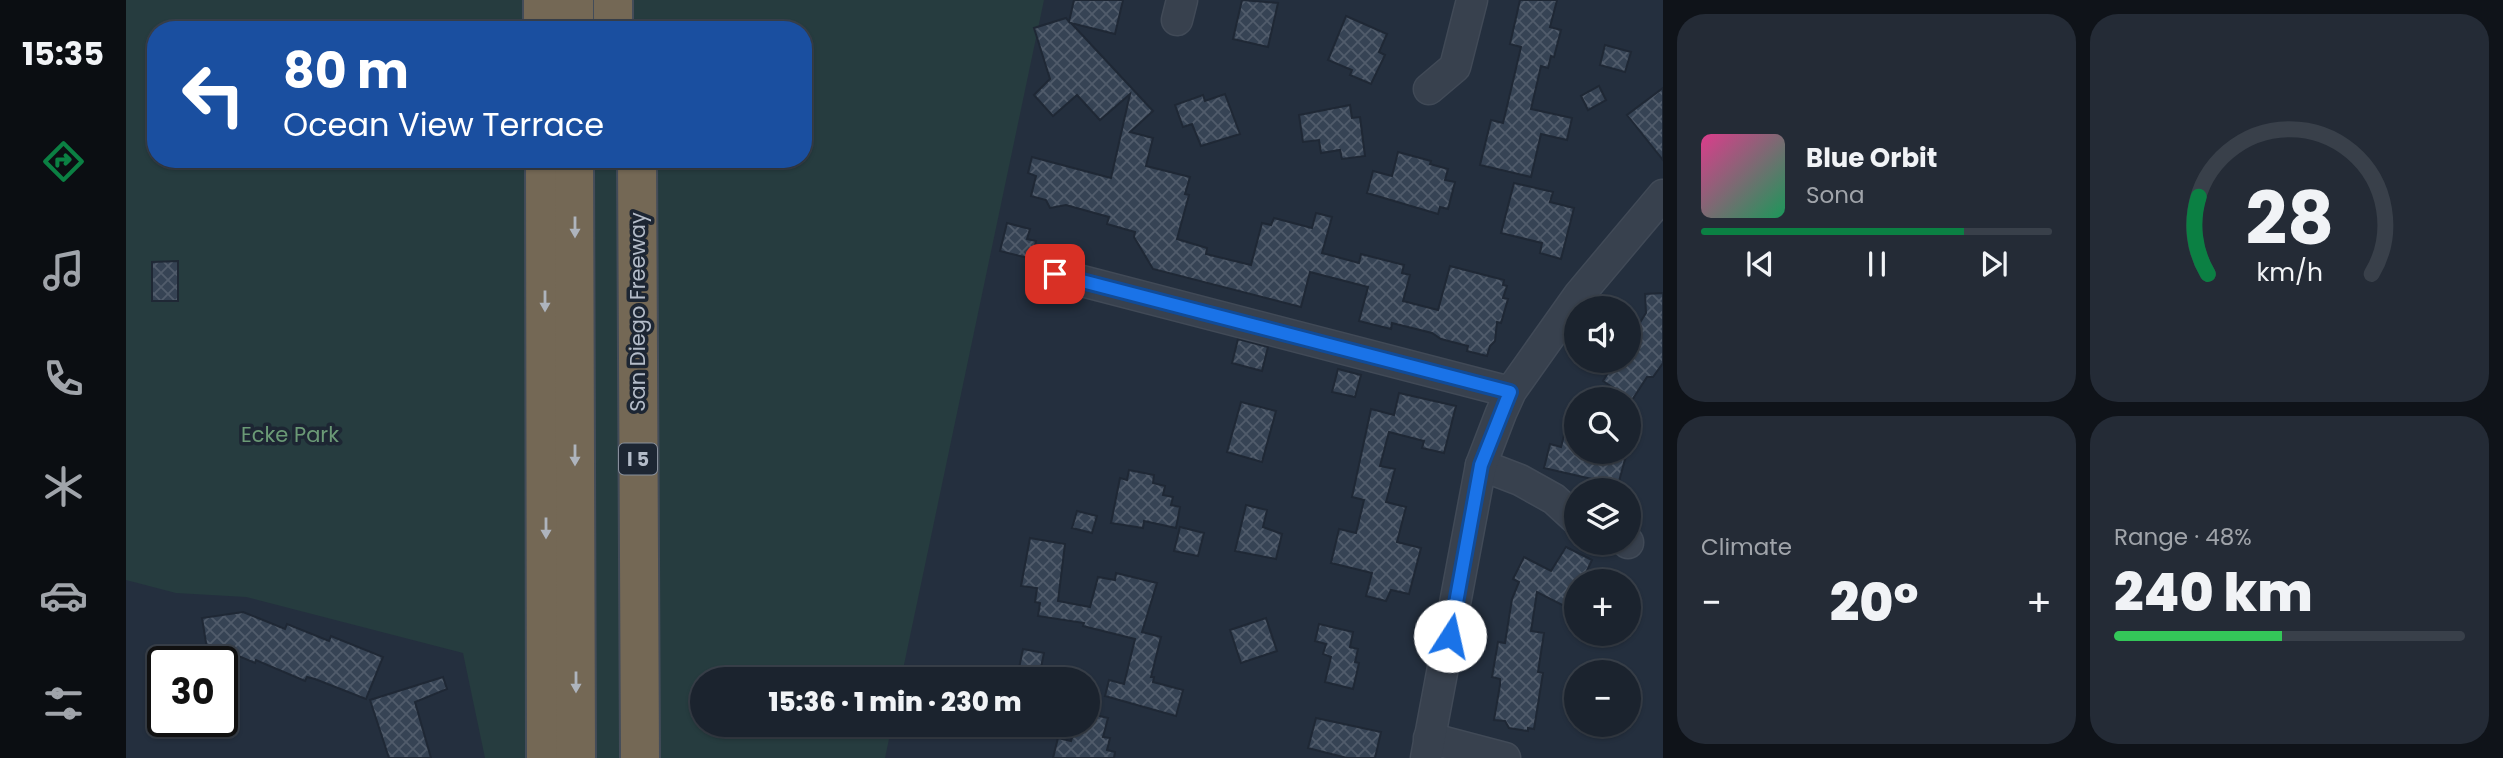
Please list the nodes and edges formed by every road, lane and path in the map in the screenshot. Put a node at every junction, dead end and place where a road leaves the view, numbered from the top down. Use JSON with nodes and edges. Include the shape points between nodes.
{"nodes":[{"id":1,"x":543,"y":0,"type":"edge"},
{"id":2,"x":574,"y":0,"type":"edge"},
{"id":3,"x":613,"y":0,"type":"edge"},
{"id":4,"x":636,"y":0,"type":"edge"},
{"id":5,"x":1472,"y":0,"type":"edge"},
{"id":6,"x":543,"y":21,"type":"edge"},
{"id":7,"x":574,"y":21,"type":"edge"},
{"id":8,"x":613,"y":21,"type":"edge"},
{"id":9,"x":636,"y":21,"type":"edge"},
{"id":10,"x":1429,"y":89,"type":"dead end"},
{"id":11,"x":545,"y":168,"type":"edge"},
{"id":12,"x":574,"y":168,"type":"edge"},
{"id":13,"x":614,"y":168,"type":"edge"},
{"id":14,"x":637,"y":168,"type":"edge"},
{"id":15,"x":1663,"y":195,"type":"edge"},
{"id":16,"x":1055,"y":274,"type":"dead end"},
{"id":17,"x":1510,"y":392,"type":"junction"},
{"id":18,"x":1481,"y":465,"type":"junction"},
{"id":19,"x":1564,"y":510,"type":"edge"},
{"id":20,"x":1427,"y":748,"type":"edge"},
{"id":21,"x":546,"y":758,"type":"edge"},
{"id":22,"x":576,"y":758,"type":"edge"},
{"id":23,"x":617,"y":758,"type":"edge"},
{"id":24,"x":640,"y":758,"type":"edge"},
{"id":25,"x":1505,"y":758,"type":"edge"}],
"edges":[{"from":1,"to":6,"type":"highway"},
{"from":2,"to":7,"type":"highway"},
{"from":3,"to":8,"type":"highway"},
{"from":4,"to":9,"type":"highway"},
{"from":5,"to":10,"type":"street","via":[[1455,67]]},
{"from":11,"to":21,"type":"highway","one_way":true},
{"from":12,"to":22,"type":"highway","one_way":true},
{"from":13,"to":23,"type":"highway"},
{"from":14,"to":24,"type":"highway","name":"San Diego Freeway","number":"I 5"},
{"from":15,"to":17,"type":"street","via":[[1579,295]]},
{"from":16,"to":17,"type":"street"},
{"from":17,"to":18,"type":"street"},
{"from":18,"to":19,"type":"street","via":[[1520,480]]},
{"from":18,"to":20,"type":"street"},
{"from":20,"to":25,"type":"street"}]}
